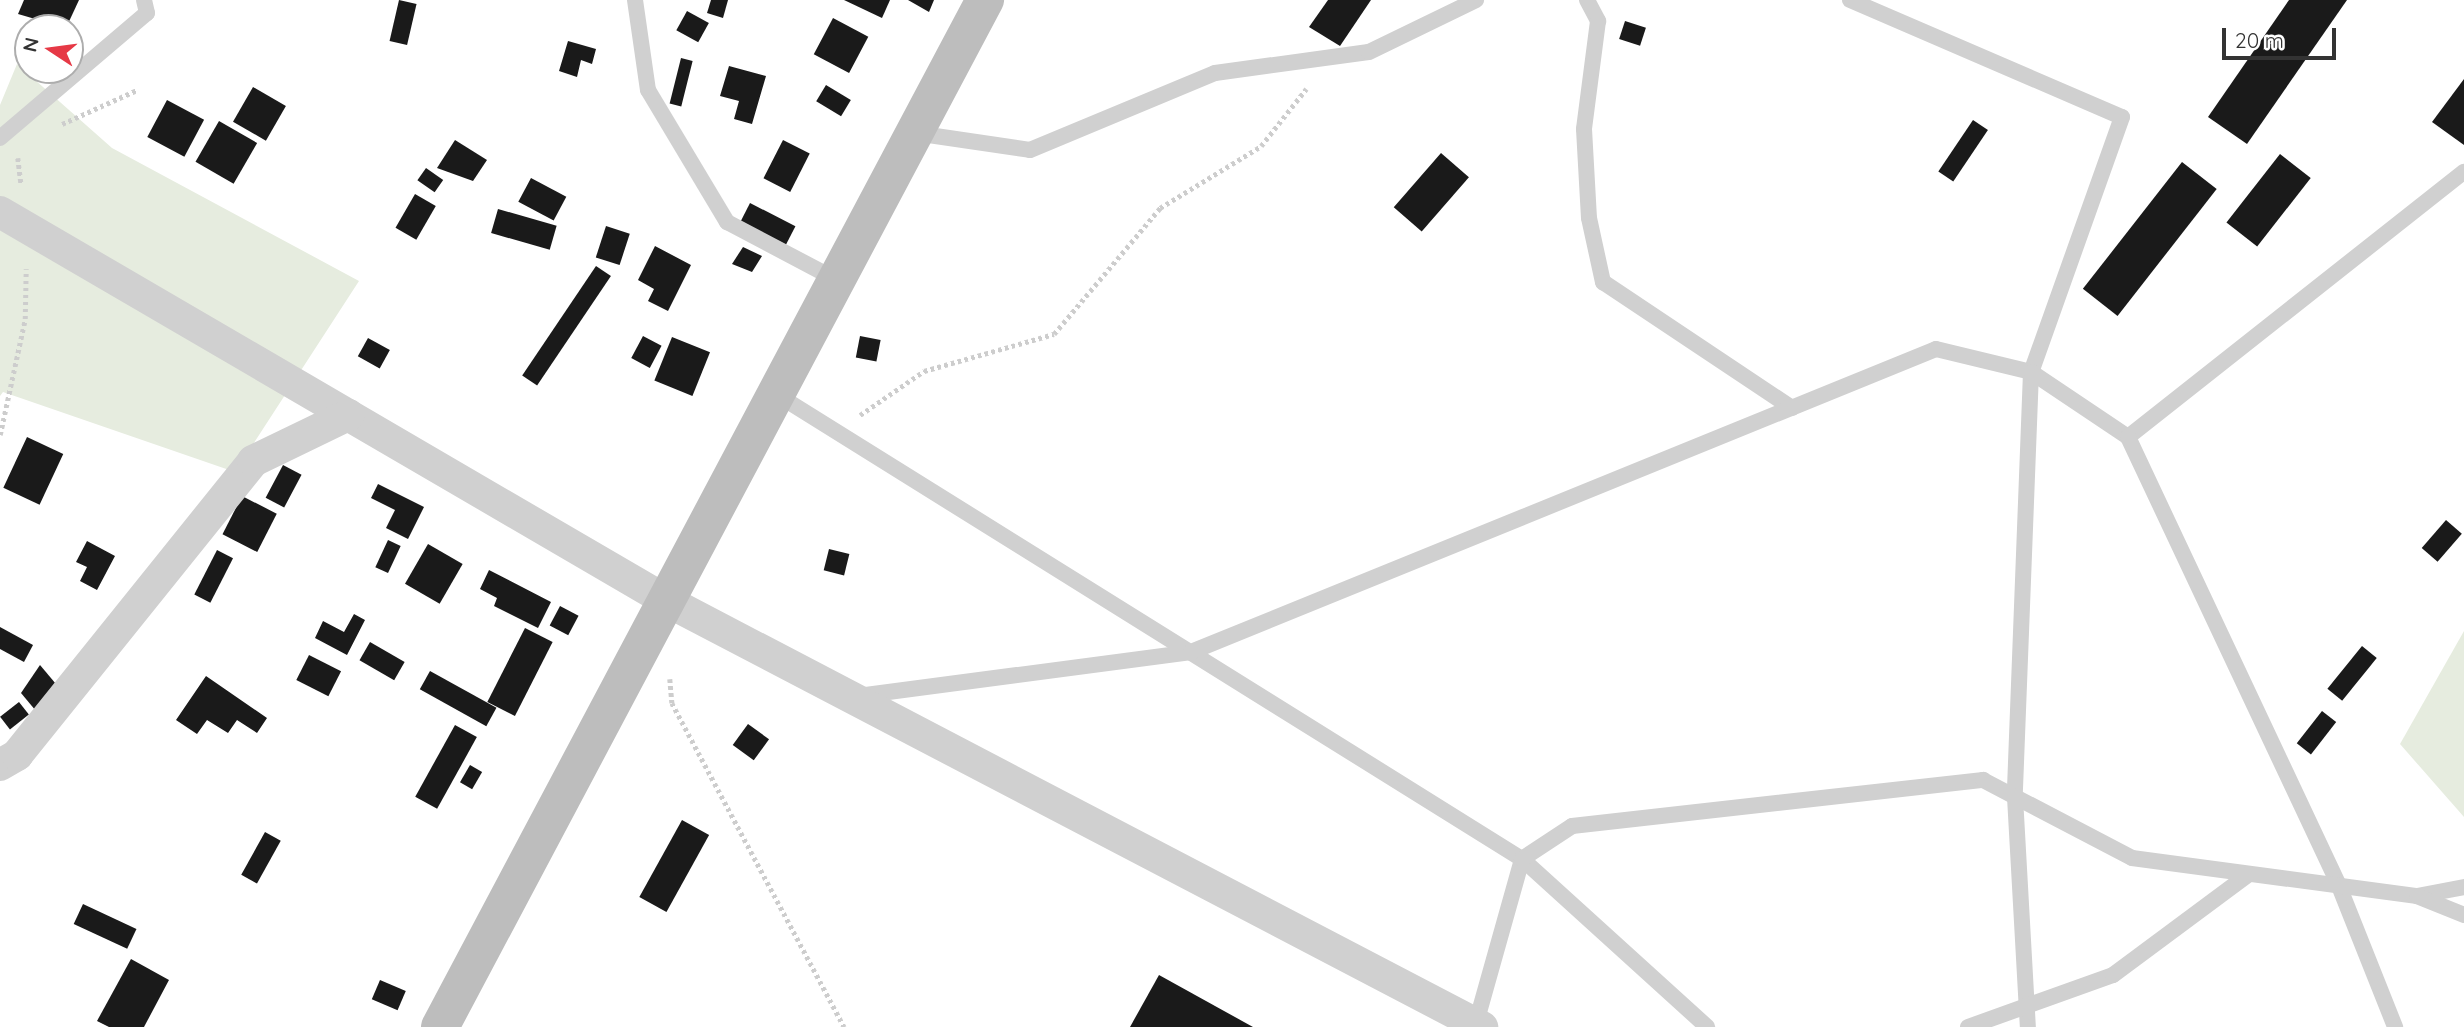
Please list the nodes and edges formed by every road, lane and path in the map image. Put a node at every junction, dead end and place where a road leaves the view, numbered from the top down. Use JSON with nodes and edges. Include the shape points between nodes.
{"nodes":[{"id":1,"x":144,"y":0,"type":"edge"},
{"id":2,"x":635,"y":0,"type":"edge"},
{"id":3,"x":985,"y":0,"type":"edge"},
{"id":4,"x":1476,"y":0,"type":"edge"},
{"id":5,"x":1587,"y":0,"type":"edge"},
{"id":6,"x":1850,"y":0,"type":"edge"},
{"id":7,"x":1331,"y":57,"type":"junction"},
{"id":8,"x":137,"y":90,"type":"dead end"},
{"id":9,"x":13,"y":125,"type":"junction"},
{"id":10,"x":52,"y":128,"type":"dead end"},
{"id":11,"x":915,"y":133,"type":"junction"},
{"id":12,"x":0,"y":138,"type":"edge"},
{"id":13,"x":2464,"y":172,"type":"edge"},
{"id":14,"x":0,"y":212,"type":"edge"},
{"id":15,"x":28,"y":229,"type":"junction"},
{"id":16,"x":837,"y":280,"type":"junction"},
{"id":17,"x":2031,"y":372,"type":"junction"},
{"id":18,"x":776,"y":394,"type":"junction"},
{"id":19,"x":1792,"y":408,"type":"junction"},
{"id":20,"x":348,"y":415,"type":"junction"},
{"id":21,"x":837,"y":432,"type":"junction"},
{"id":22,"x":0,"y":435,"type":"edge"},
{"id":23,"x":2128,"y":437,"type":"junction"},
{"id":24,"x":667,"y":601,"type":"junction"},
{"id":25,"x":1191,"y":652,"type":"junction"},
{"id":26,"x":670,"y":665,"type":"dead end"},
{"id":27,"x":850,"y":697,"type":"junction"},
{"id":28,"x":0,"y":765,"type":"edge"},
{"id":29,"x":2015,"y":797,"type":"junction"},
{"id":30,"x":1522,"y":859,"type":"junction"},
{"id":31,"x":2249,"y":874,"type":"junction"},
{"id":32,"x":2339,"y":886,"type":"junction"},
{"id":33,"x":2464,"y":887,"type":"edge"},
{"id":34,"x":2417,"y":896,"type":"junction"},
{"id":35,"x":2464,"y":915,"type":"edge"},
{"id":36,"x":2030,"y":1004,"type":"junction"},
{"id":37,"x":1477,"y":1026,"type":"edge"},
{"id":38,"x":440,"y":1027,"type":"edge"},
{"id":39,"x":844,"y":1027,"type":"edge"},
{"id":40,"x":1707,"y":1027,"type":"edge"},
{"id":41,"x":1968,"y":1027,"type":"edge"},
{"id":42,"x":2028,"y":1027,"type":"edge"},
{"id":43,"x":2395,"y":1027,"type":"edge"}],
"edges":[{"from":1,"to":9,"type":"lane","via":[[147,13]]},
{"from":2,"to":16,"type":"lane","via":[[648,90],[727,222]]},
{"from":3,"to":11,"type":"main road"},
{"from":4,"to":7,"type":"lane","via":[[1369,52]]},
{"from":5,"to":19,"type":"lane","via":[[1598,21],[1585,154],[1602,282]]},
{"from":6,"to":17,"type":"lane","via":[[2122,117]]},
{"from":7,"to":11,"type":"lane","via":[[1215,73],[1030,150]]},
{"from":7,"to":21,"type":"path","via":[[1261,146],[1160,208],[1054,334],[924,371]]},
{"from":8,"to":10,"type":"path"},
{"from":9,"to":12,"type":"lane"},
{"from":9,"to":15,"type":"path"},
{"from":11,"to":16,"type":"main road"},
{"from":13,"to":23,"type":"lane"},
{"from":14,"to":15,"type":"street"},
{"from":15,"to":20,"type":"street"},
{"from":15,"to":22,"type":"path","via":[[25,319]]},
{"from":16,"to":18,"type":"main road"},
{"from":17,"to":19,"type":"lane","via":[[1937,349]]},
{"from":17,"to":23,"type":"lane"},
{"from":17,"to":29,"type":"lane"},
{"from":18,"to":21,"type":"lane"},
{"from":18,"to":24,"type":"main road"},
{"from":19,"to":25,"type":"lane"},
{"from":20,"to":24,"type":"street"},
{"from":20,"to":28,"type":"street","via":[[253,461],[17,755]]},
{"from":21,"to":25,"type":"lane"},
{"from":23,"to":32,"type":"lane"},
{"from":24,"to":27,"type":"street"},
{"from":24,"to":38,"type":"main road"},
{"from":25,"to":27,"type":"lane"},
{"from":25,"to":30,"type":"lane"},
{"from":26,"to":39,"type":"path","via":[[671,703]]},
{"from":27,"to":37,"type":"street"},
{"from":29,"to":30,"type":"lane","via":[[1983,780],[1572,826]]},
{"from":29,"to":31,"type":"lane","via":[[2132,858]]},
{"from":29,"to":36,"type":"lane"},
{"from":30,"to":37,"type":"lane"},
{"from":30,"to":40,"type":"lane"},
{"from":31,"to":32,"type":"lane"},
{"from":31,"to":36,"type":"lane","via":[[2113,975]]},
{"from":32,"to":34,"type":"lane"},
{"from":32,"to":43,"type":"lane"},
{"from":33,"to":34,"type":"lane"},
{"from":34,"to":35,"type":"lane"},
{"from":36,"to":41,"type":"lane"},
{"from":36,"to":42,"type":"lane"}]}
